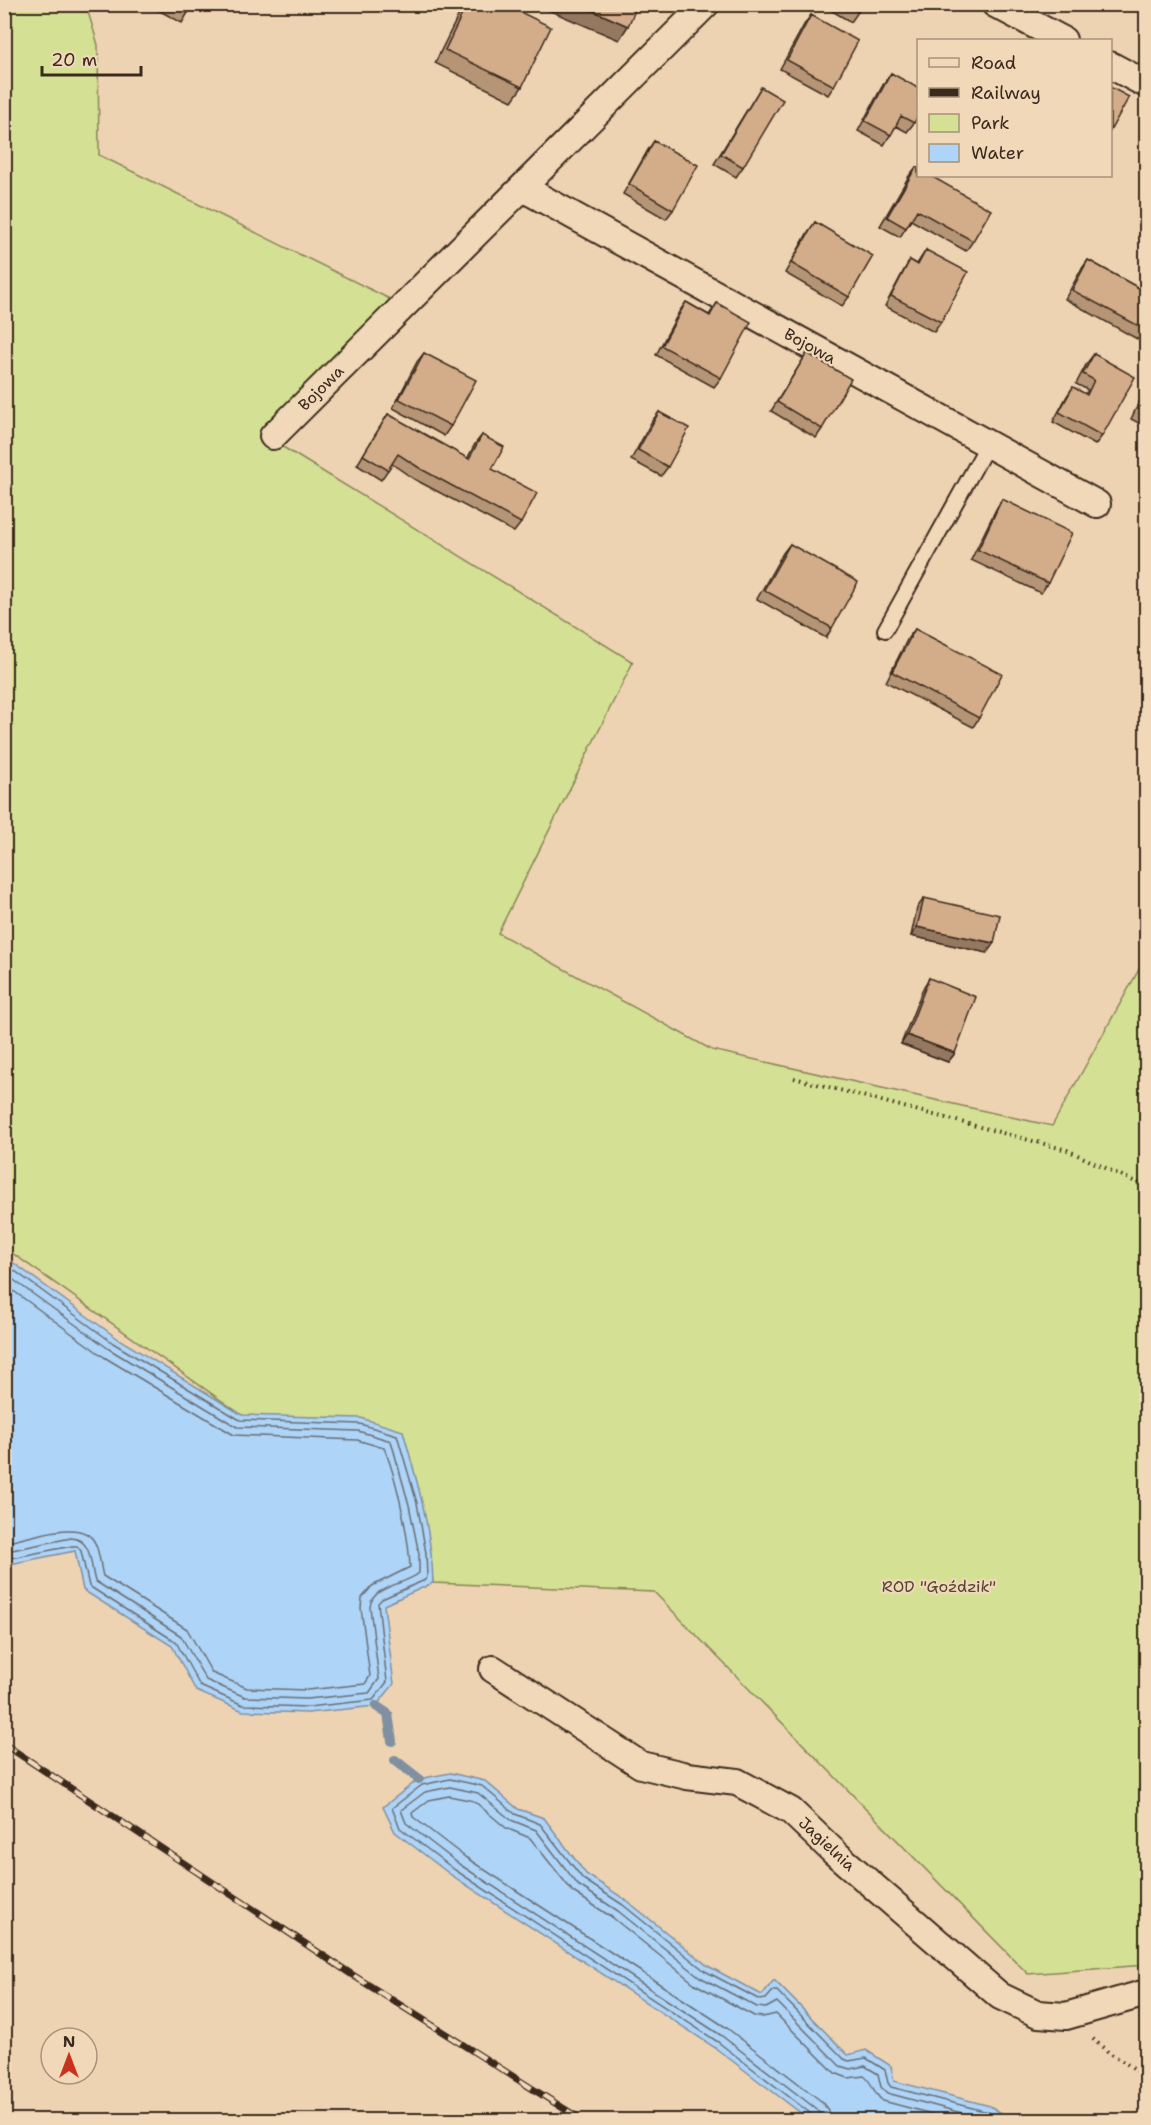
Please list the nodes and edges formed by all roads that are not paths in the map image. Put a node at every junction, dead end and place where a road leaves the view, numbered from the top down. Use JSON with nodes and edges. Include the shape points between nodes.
{"nodes":[{"id":1,"x":706,"y":4,"type":"edge"},
{"id":2,"x":995,"y":4,"type":"edge"},
{"id":3,"x":1061,"y":39,"type":"edge"},
{"id":4,"x":1112,"y":66,"type":"edge"},
{"id":5,"x":1146,"y":84,"type":"edge"},
{"id":6,"x":523,"y":188,"type":"junction"},
{"id":7,"x":273,"y":436,"type":"dead end"},
{"id":8,"x":988,"y":444,"type":"junction"},
{"id":9,"x":1097,"y":504,"type":"dead end"},
{"id":10,"x":885,"y":630,"type":"dead end"},
{"id":11,"x":493,"y":1669,"type":"dead end"},
{"id":12,"x":1146,"y":1993,"type":"edge"}],
"edges":[{"from":1,"to":6,"type":"street","name":"Bojowa"},
{"from":2,"to":3,"type":"street"},
{"from":4,"to":5,"type":"street"},
{"from":6,"to":7,"type":"street","name":"Bojowa"},
{"from":6,"to":8,"type":"street","name":"Bojowa"},
{"from":8,"to":9,"type":"street","name":"Bojowa"},
{"from":8,"to":10,"type":"lane"},
{"from":11,"to":12,"type":"street","name":"Jagielnia","via":[[641,1765],[737,1782],[791,1811],[1000,1996],[1038,2014],[1066,2016]]}]}
